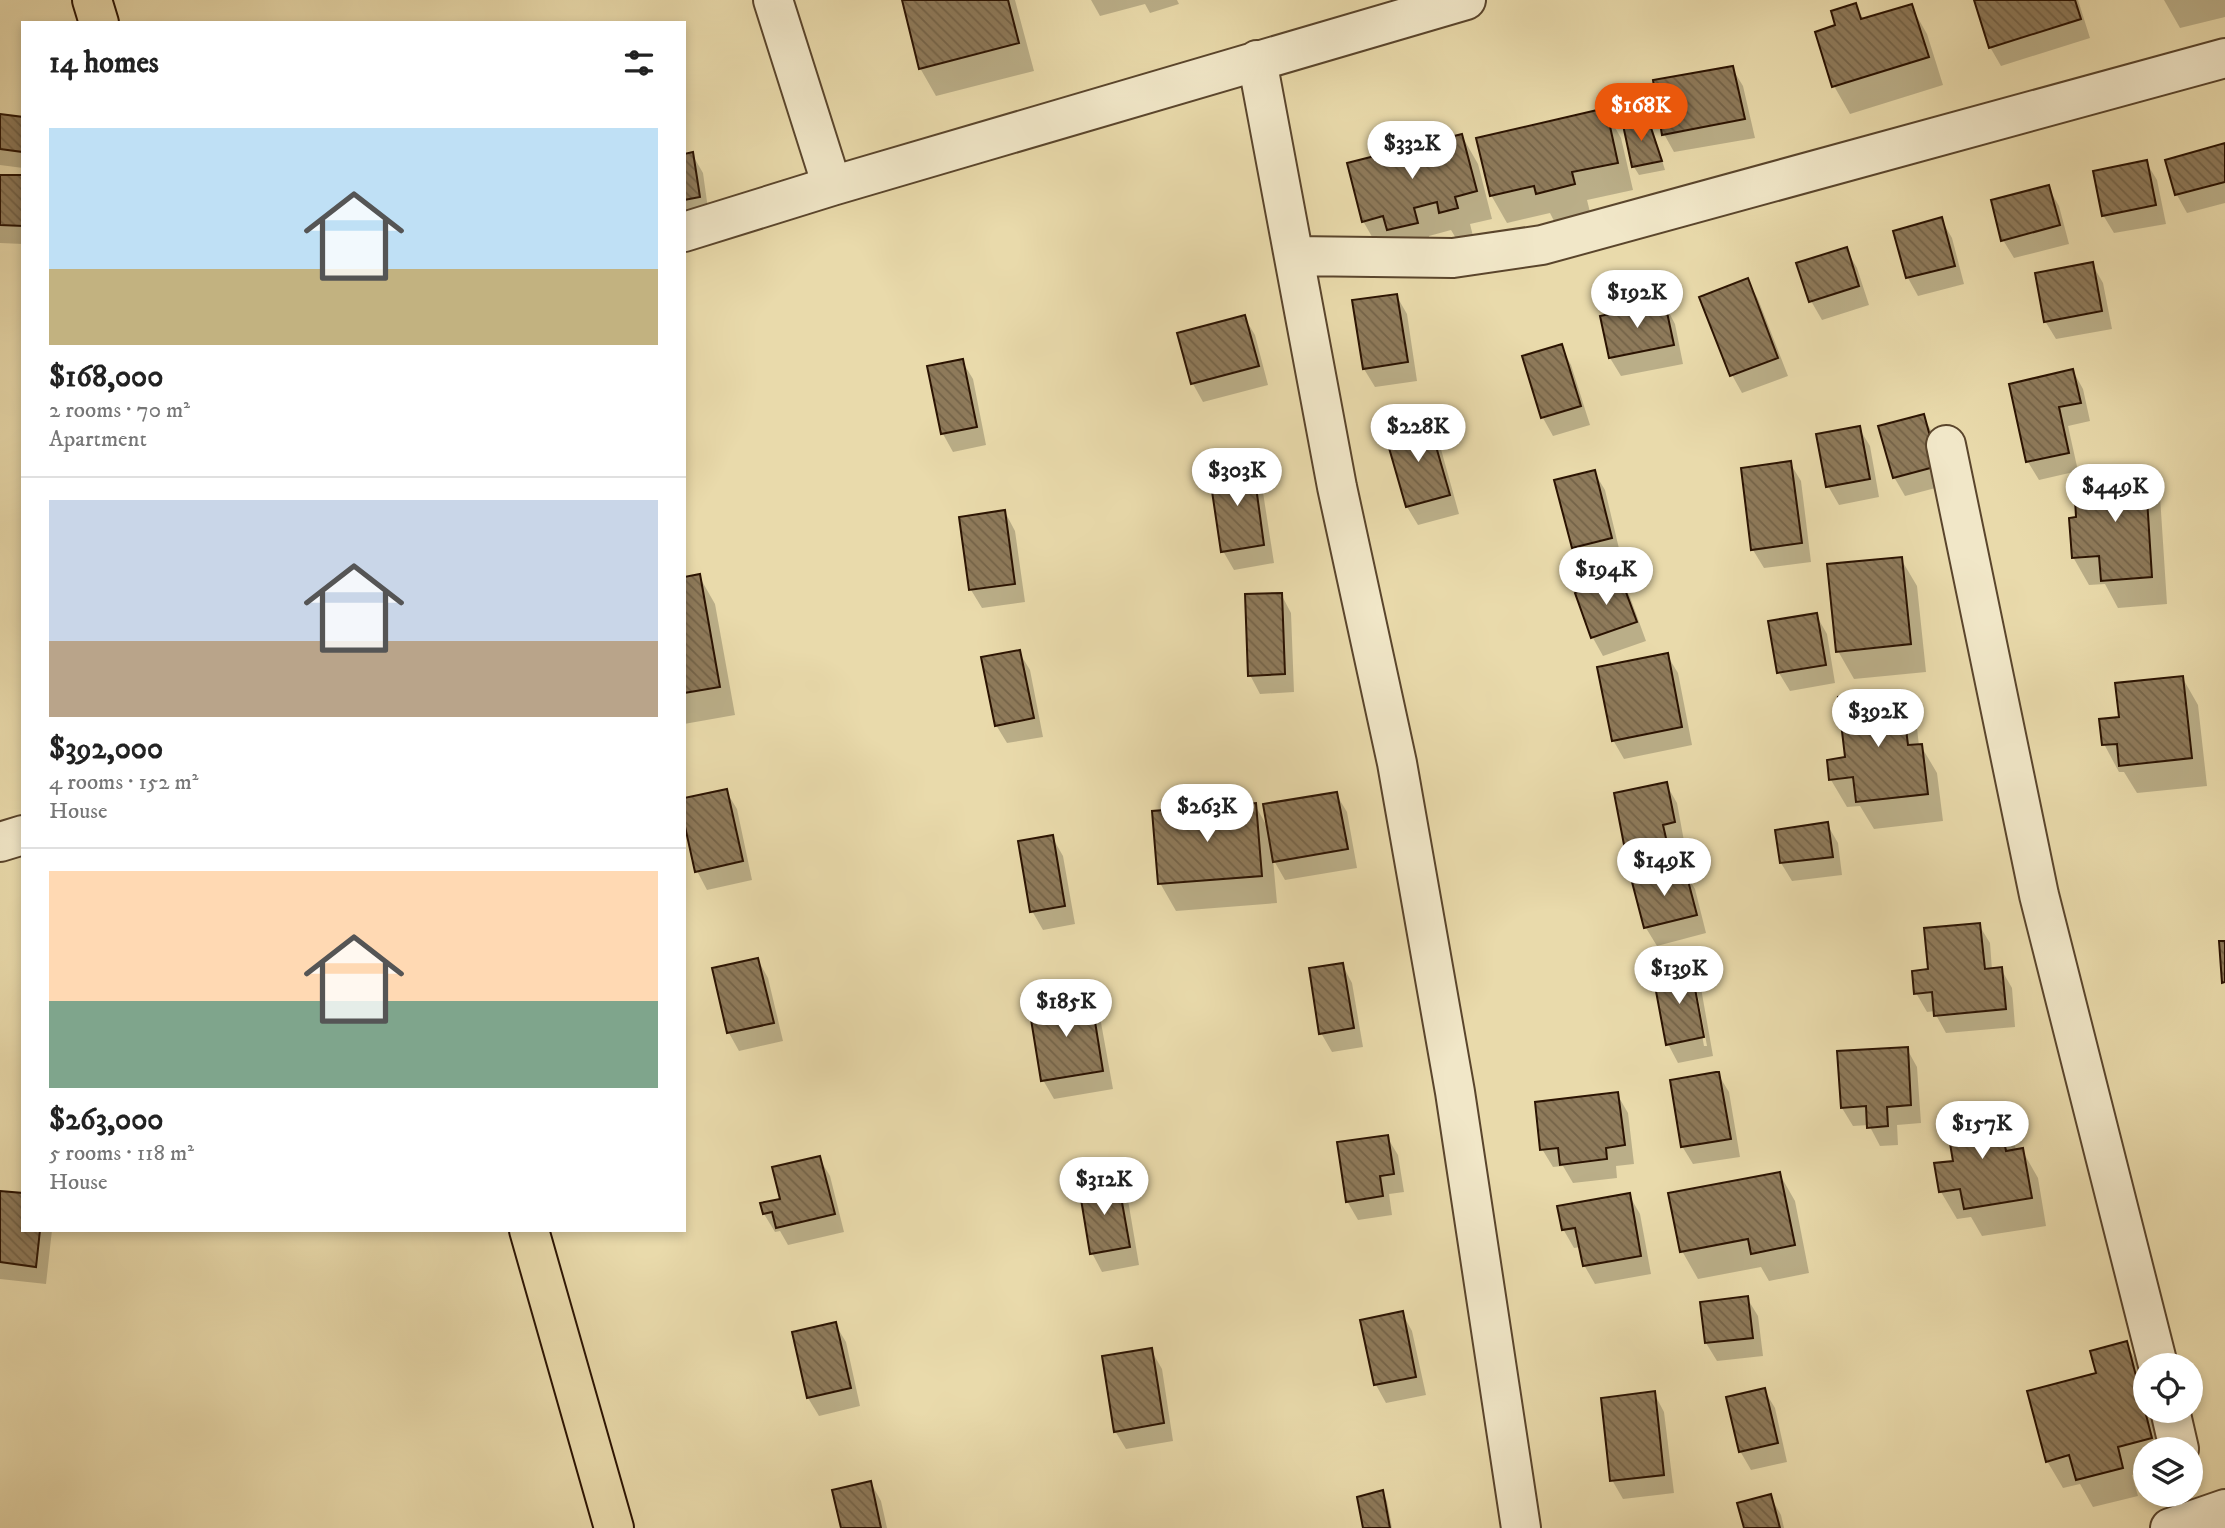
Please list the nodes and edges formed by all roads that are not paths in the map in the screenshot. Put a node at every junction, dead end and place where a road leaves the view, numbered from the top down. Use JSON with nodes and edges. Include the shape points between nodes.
{"nodes":[{"id":1,"x":92,"y":0,"type":"edge"},
{"id":2,"x":774,"y":0,"type":"edge"},
{"id":3,"x":1466,"y":0,"type":"edge"},
{"id":4,"x":98,"y":21,"type":"edge"},
{"id":5,"x":2225,"y":58,"type":"edge"},
{"id":6,"x":1257,"y":60,"type":"junction"},
{"id":7,"x":832,"y":186,"type":"junction"},
{"id":8,"x":686,"y":231,"type":"edge"},
{"id":9,"x":1294,"y":256,"type":"junction"},
{"id":10,"x":1947,"y":445,"type":"dead end"},
{"id":11,"x":21,"y":836,"type":"edge"},
{"id":12,"x":0,"y":842,"type":"edge"},
{"id":13,"x":530,"y":1232,"type":"edge"},
{"id":14,"x":2155,"y":1353,"type":"edge"},
{"id":15,"x":614,"y":1528,"type":"edge"},
{"id":16,"x":1521,"y":1528,"type":"edge"}],
"edges":[{"from":1,"to":4,"type":"main road"},
{"from":2,"to":7,"type":"street"},
{"from":3,"to":6,"type":"street"},
{"from":5,"to":9,"type":"street","via":[[1542,245],[1453,258]]},
{"from":6,"to":7,"type":"street"},
{"from":6,"to":9,"type":"street"},
{"from":7,"to":8,"type":"street"},
{"from":9,"to":16,"type":"street","via":[[1337,487],[1397,763],[1455,1092]]},
{"from":10,"to":14,"type":"street","via":[[2039,895]]},
{"from":11,"to":12,"type":"street"},
{"from":13,"to":15,"type":"main road"}]}
